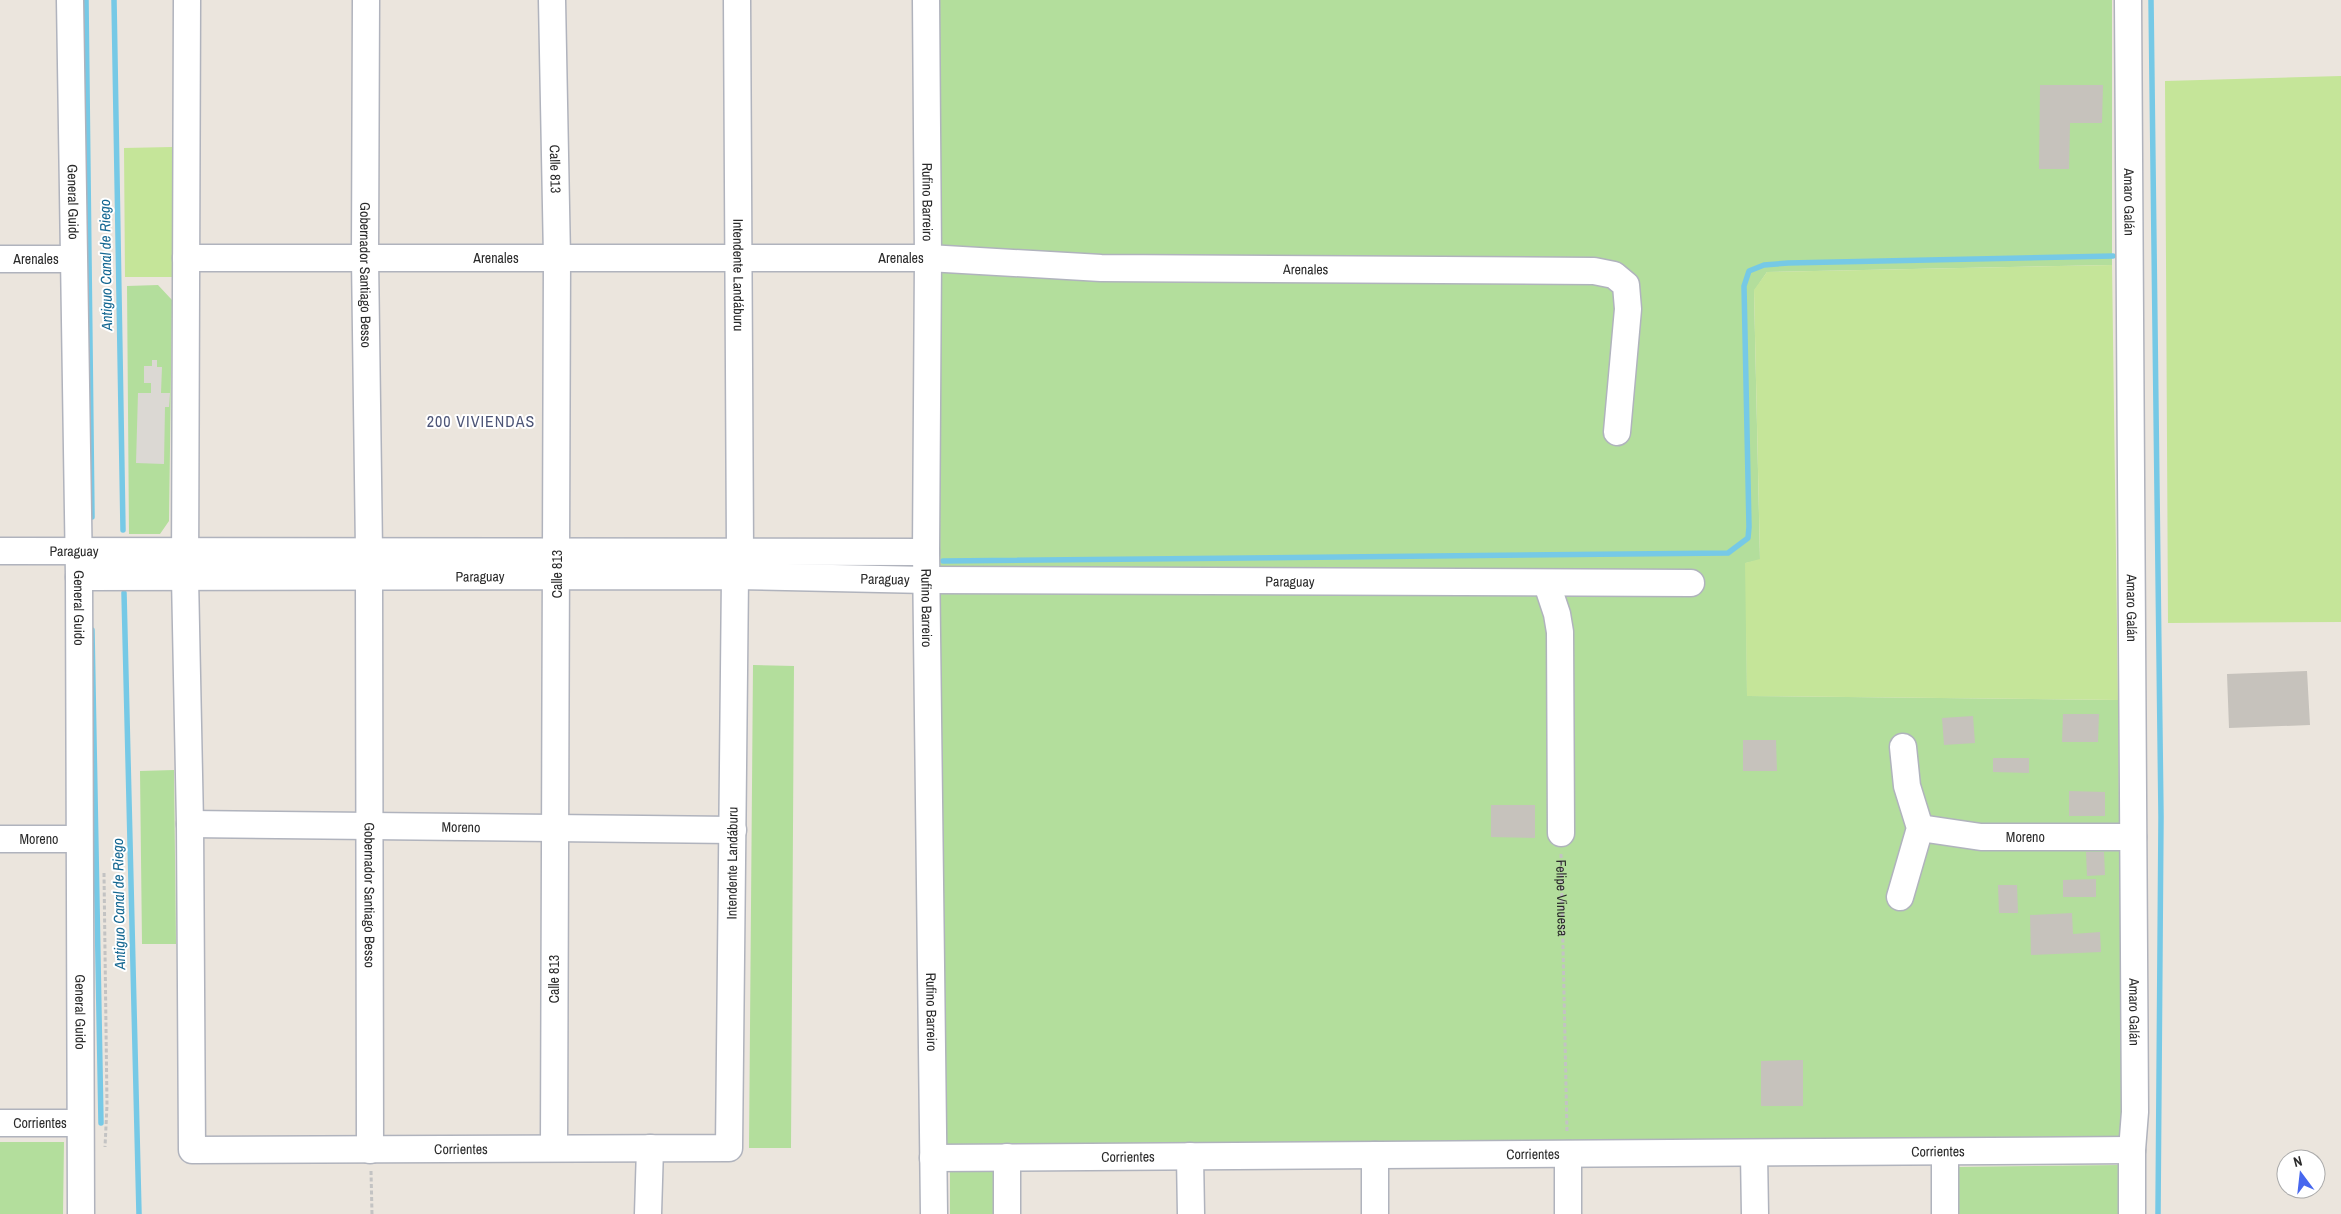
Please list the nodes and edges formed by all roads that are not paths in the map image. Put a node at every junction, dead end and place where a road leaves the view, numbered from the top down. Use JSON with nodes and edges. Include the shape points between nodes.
{"nodes":[{"id":1,"x":70,"y":0,"type":"edge"},
{"id":2,"x":187,"y":0,"type":"edge"},
{"id":3,"x":366,"y":0,"type":"edge"},
{"id":4,"x":552,"y":0,"type":"edge"},
{"id":5,"x":737,"y":0,"type":"edge"},
{"id":6,"x":926,"y":0,"type":"edge"},
{"id":7,"x":2128,"y":0,"type":"edge"},
{"id":8,"x":186,"y":258,"type":"junction"},
{"id":9,"x":365,"y":258,"type":"junction"},
{"id":10,"x":556,"y":258,"type":"junction"},
{"id":11,"x":739,"y":258,"type":"junction"},
{"id":12,"x":928,"y":258,"type":"junction"},
{"id":13,"x":0,"y":259,"type":"edge"},
{"id":14,"x":73,"y":259,"type":"junction"},
{"id":15,"x":1617,"y":432,"type":"dead end"},
{"id":16,"x":79,"y":550,"type":"junction"},
{"id":17,"x":369,"y":550,"type":"junction"},
{"id":18,"x":0,"y":551,"type":"edge"},
{"id":19,"x":185,"y":551,"type":"junction"},
{"id":20,"x":557,"y":551,"type":"junction"},
{"id":21,"x":740,"y":551,"type":"junction"},
{"id":22,"x":926,"y":552,"type":"junction"},
{"id":23,"x":369,"y":576,"type":"junction"},
{"id":24,"x":735,"y":576,"type":"junction"},
{"id":25,"x":79,"y":577,"type":"junction"},
{"id":26,"x":185,"y":577,"type":"junction"},
{"id":27,"x":557,"y":577,"type":"junction"},
{"id":28,"x":927,"y":580,"type":"junction"},
{"id":29,"x":1547,"y":584,"type":"junction"},
{"id":30,"x":1691,"y":584,"type":"dead end"},
{"id":31,"x":1903,"y":746,"type":"dead end"},
{"id":32,"x":190,"y":824,"type":"junction"},
{"id":33,"x":370,"y":827,"type":"junction"},
{"id":34,"x":1920,"y":828,"type":"junction"},
{"id":35,"x":554,"y":829,"type":"junction"},
{"id":36,"x":733,"y":830,"type":"junction"},
{"id":37,"x":1561,"y":833,"type":"road end"},
{"id":38,"x":2133,"y":837,"type":"junction"},
{"id":39,"x":0,"y":839,"type":"edge"},
{"id":40,"x":79,"y":839,"type":"junction"},
{"id":41,"x":1900,"y":898,"type":"dead end"},
{"id":42,"x":0,"y":1123,"type":"edge"},
{"id":43,"x":80,"y":1123,"type":"junction"},
{"id":44,"x":554,"y":1148,"type":"junction"},
{"id":45,"x":650,"y":1148,"type":"junction"},
{"id":46,"x":729,"y":1148,"type":"joint"},
{"id":47,"x":370,"y":1150,"type":"junction"},
{"id":48,"x":2132,"y":1150,"type":"junction"},
{"id":49,"x":1945,"y":1152,"type":"junction"},
{"id":50,"x":1754,"y":1153,"type":"junction"},
{"id":51,"x":1568,"y":1154,"type":"junction"},
{"id":52,"x":1375,"y":1155,"type":"junction"},
{"id":53,"x":1190,"y":1156,"type":"junction"},
{"id":54,"x":1006,"y":1157,"type":"junction"},
{"id":55,"x":934,"y":1158,"type":"junction"},
{"id":56,"x":81,"y":1214,"type":"edge"},
{"id":57,"x":648,"y":1214,"type":"edge"},
{"id":58,"x":934,"y":1214,"type":"edge"},
{"id":59,"x":1007,"y":1214,"type":"edge"},
{"id":60,"x":1191,"y":1214,"type":"edge"},
{"id":61,"x":1375,"y":1214,"type":"edge"},
{"id":62,"x":1568,"y":1214,"type":"edge"},
{"id":63,"x":1755,"y":1214,"type":"edge"},
{"id":64,"x":1945,"y":1214,"type":"edge"},
{"id":65,"x":2132,"y":1214,"type":"edge"}],
"edges":[{"from":1,"to":14,"type":"street","name":"General Guido"},
{"from":2,"to":8,"type":"street"},
{"from":3,"to":9,"type":"street","name":"Gobernador Santiago Besso"},
{"from":4,"to":10,"type":"street","name":"Calle 813"},
{"from":5,"to":11,"type":"street","name":"Intendente Landáburu"},
{"from":6,"to":12,"type":"street","name":"Rufino Barreiro"},
{"from":7,"to":38,"type":"street","name":"Amaro Galán"},
{"from":8,"to":9,"type":"street","name":"Arenales"},
{"from":8,"to":19,"type":"street"},
{"from":9,"to":10,"type":"street","name":"Arenales"},
{"from":9,"to":17,"type":"street","name":"Gobernador Santiago Besso"},
{"from":10,"to":11,"type":"street","name":"Arenales"},
{"from":10,"to":20,"type":"street","name":"Calle 813"},
{"from":11,"to":12,"type":"street","name":"Arenales"},
{"from":11,"to":21,"type":"street","name":"Intendente Landáburu"},
{"from":12,"to":15,"type":"street","name":"Arenales","via":[[1101,268],[1594,272],[1614,275],[1626,285],[1628,310]]},
{"from":12,"to":22,"type":"street","name":"Rufino Barreiro"},
{"from":13,"to":14,"type":"street","name":"Arenales"},
{"from":14,"to":16,"type":"street","name":"General Guido"},
{"from":16,"to":18,"type":"street","name":"Paraguay"},
{"from":16,"to":19,"type":"street","name":"Paraguay"},
{"from":16,"to":25,"type":"street","name":"General Guido"},
{"from":17,"to":19,"type":"street","name":"Paraguay"},
{"from":17,"to":20,"type":"street","name":"Paraguay"},
{"from":19,"to":26,"type":"street"},
{"from":20,"to":21,"type":"street","name":"Paraguay"},
{"from":20,"to":27,"type":"street","name":"Calle 813"},
{"from":21,"to":22,"type":"street","name":"Paraguay"},
{"from":22,"to":28,"type":"street","name":"Rufino Barreiro"},
{"from":23,"to":26,"type":"street","name":"Paraguay"},
{"from":23,"to":27,"type":"street","name":"Paraguay"},
{"from":23,"to":33,"type":"street","name":"Gobernador Santiago Besso"},
{"from":24,"to":27,"type":"street","name":"Paraguay"},
{"from":24,"to":28,"type":"street","name":"Paraguay"},
{"from":24,"to":36,"type":"street","name":"Intendente Landáburu"},
{"from":25,"to":26,"type":"street","name":"Paraguay"},
{"from":25,"to":40,"type":"street","name":"General Guido"},
{"from":26,"to":32,"type":"street"},
{"from":27,"to":35,"type":"street","name":"Calle 813"},
{"from":28,"to":29,"type":"street","name":"Paraguay"},
{"from":28,"to":55,"type":"street","name":"Rufino Barreiro"},
{"from":29,"to":30,"type":"street","name":"Paraguay"},
{"from":29,"to":37,"type":"street","via":[[1560,632]]},
{"from":31,"to":34,"type":"street","via":[[1907,786]]},
{"from":32,"to":33,"type":"street","name":"Moreno"},
{"from":32,"to":47,"type":"street","name":"Corrientes","via":[[192,1150]]},
{"from":33,"to":35,"type":"street","name":"Moreno"},
{"from":33,"to":47,"type":"street","name":"Gobernador Santiago Besso"},
{"from":34,"to":38,"type":"street","name":"Moreno","via":[[1981,837]]},
{"from":34,"to":41,"type":"street"},
{"from":35,"to":36,"type":"street","name":"Moreno"},
{"from":35,"to":44,"type":"street","name":"Calle 813"},
{"from":36,"to":46,"type":"street","name":"Intendente Landáburu"},
{"from":38,"to":48,"type":"street","name":"Amaro Galán","via":[[2135,1112]]},
{"from":39,"to":40,"type":"street","name":"Moreno"},
{"from":40,"to":43,"type":"street","name":"General Guido"},
{"from":42,"to":43,"type":"street","name":"Corrientes"},
{"from":43,"to":56,"type":"street","name":"General Guido"},
{"from":44,"to":45,"type":"street","name":"Corrientes"},
{"from":44,"to":47,"type":"street","name":"Corrientes"},
{"from":45,"to":46,"type":"street","name":"Corrientes"},
{"from":45,"to":57,"type":"street"},
{"from":48,"to":49,"type":"street","name":"Corrientes"},
{"from":48,"to":65,"type":"street","name":"Amaro Galán"},
{"from":49,"to":50,"type":"street","name":"Corrientes"},
{"from":49,"to":64,"type":"street"},
{"from":50,"to":51,"type":"street","name":"Corrientes"},
{"from":50,"to":63,"type":"street"},
{"from":51,"to":52,"type":"street","name":"Corrientes"},
{"from":51,"to":62,"type":"street"},
{"from":52,"to":53,"type":"street","name":"Corrientes"},
{"from":52,"to":61,"type":"street"},
{"from":53,"to":54,"type":"street","name":"Corrientes"},
{"from":53,"to":60,"type":"street"},
{"from":54,"to":55,"type":"street","name":"Corrientes"},
{"from":54,"to":59,"type":"street"},
{"from":55,"to":58,"type":"street","name":"Rufino Barreiro"}]}
